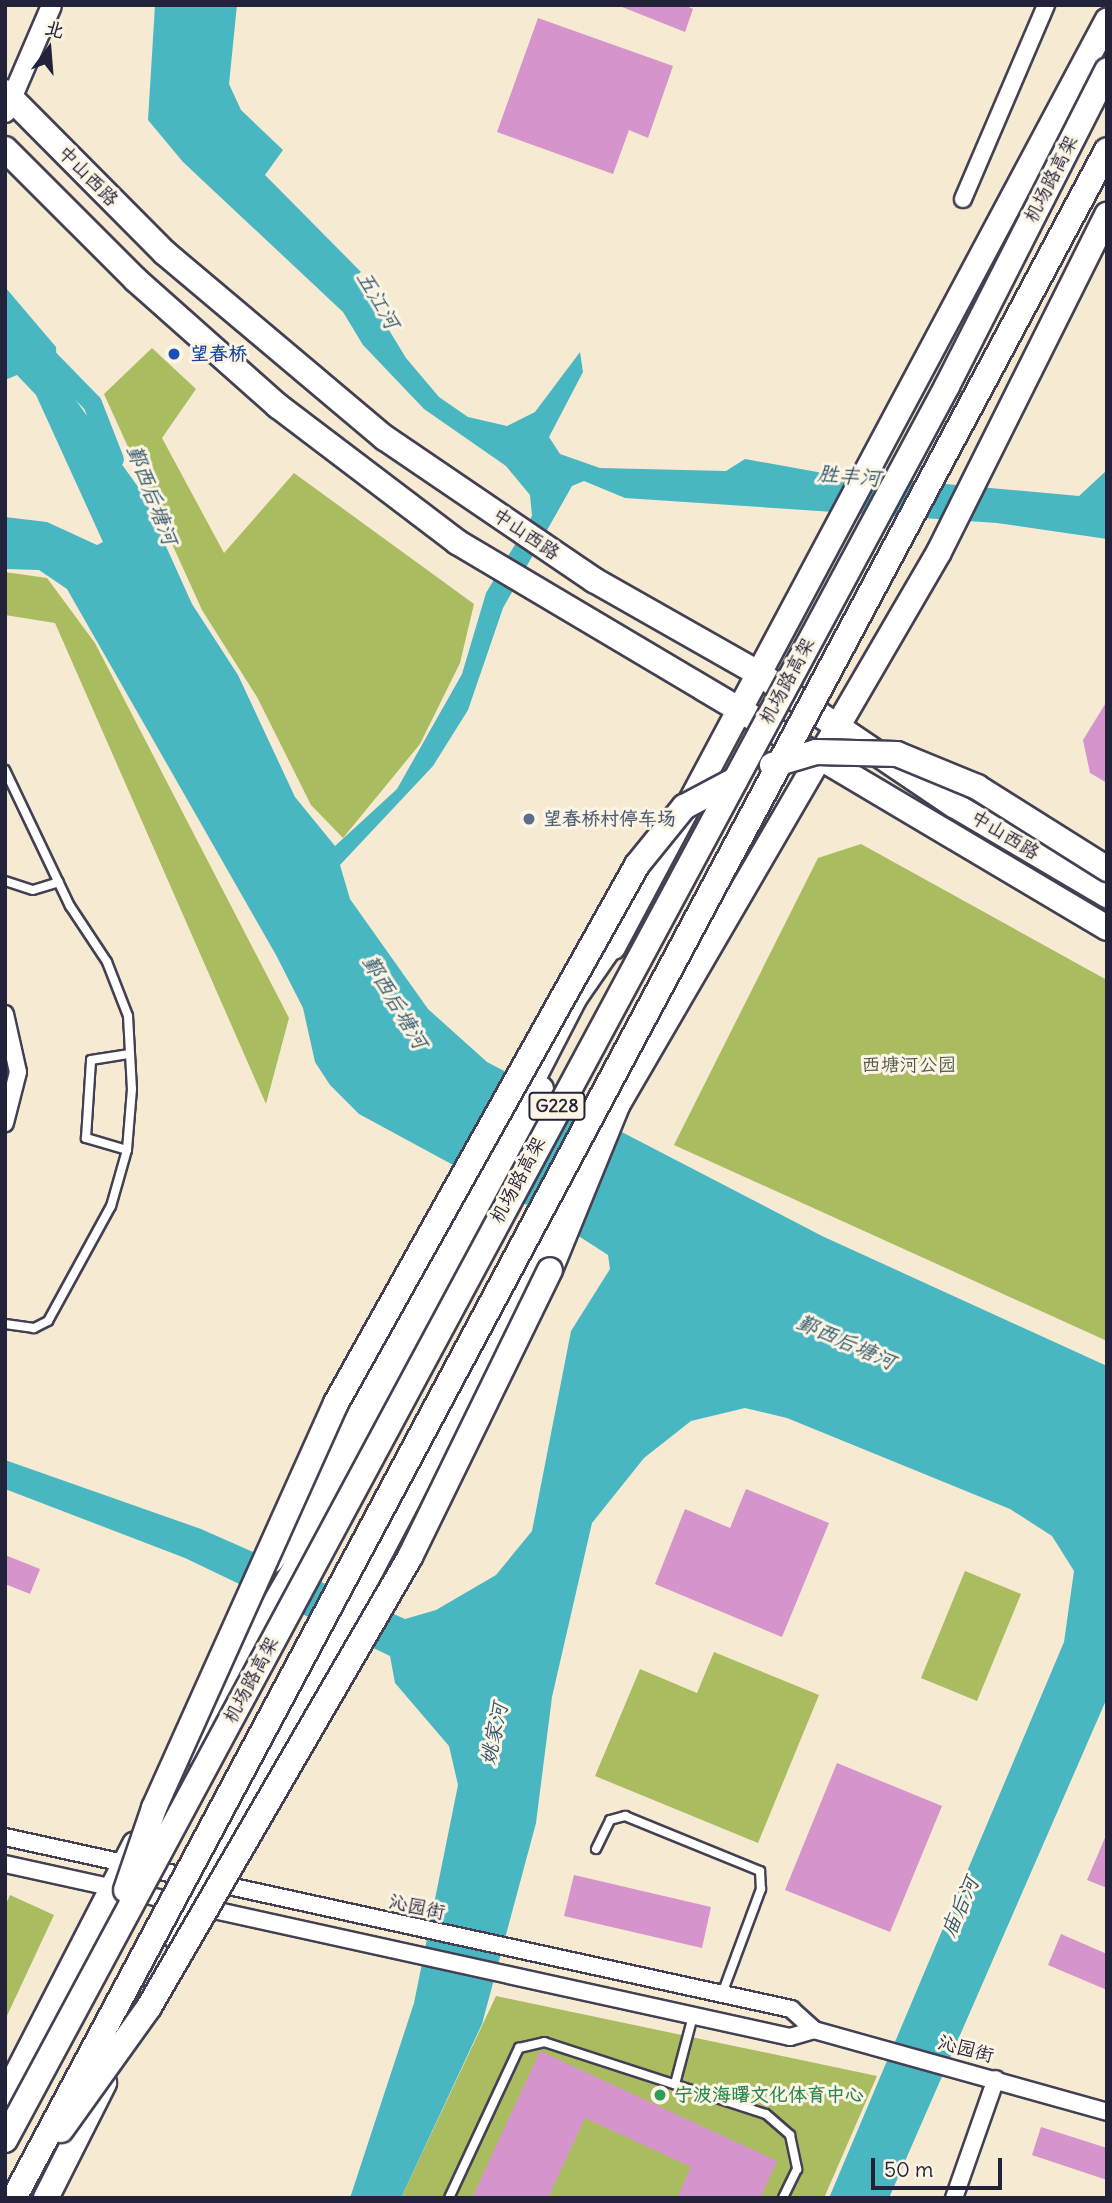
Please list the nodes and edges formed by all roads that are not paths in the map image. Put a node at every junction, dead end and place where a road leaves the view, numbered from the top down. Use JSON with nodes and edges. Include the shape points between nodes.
{"nodes":[{"id":1,"x":51,"y":5,"type":"edge"},
{"id":2,"x":1046,"y":5,"type":"edge"},
{"id":3,"x":1107,"y":21,"type":"edge"},
{"id":4,"x":1107,"y":70,"type":"edge"},
{"id":5,"x":7,"y":101,"type":"edge"},
{"id":6,"x":5,"y":149,"type":"edge"},
{"id":7,"x":1107,"y":150,"type":"edge"},
{"id":8,"x":963,"y":199,"type":"dead end"},
{"id":9,"x":1107,"y":215,"type":"edge"},
{"id":10,"x":758,"y":673,"type":"junction"},
{"id":11,"x":741,"y":706,"type":"junction"},
{"id":12,"x":841,"y":724,"type":"junction"},
{"id":13,"x":818,"y":761,"type":"junction"},
{"id":14,"x":5,"y":770,"type":"edge"},
{"id":15,"x":1107,"y":869,"type":"edge"},
{"id":16,"x":5,"y":881,"type":"edge"},
{"id":17,"x":59,"y":882,"type":"junction"},
{"id":18,"x":1107,"y":895,"type":"edge"},
{"id":19,"x":1107,"y":928,"type":"edge"},
{"id":20,"x":622,"y":929,"type":"junction"},
{"id":21,"x":5,"y":1014,"type":"edge"},
{"id":22,"x":130,"y":1054,"type":"junction"},
{"id":23,"x":620,"y":1099,"type":"junction"},
{"id":24,"x":5,"y":1122,"type":"edge"},
{"id":25,"x":127,"y":1150,"type":"junction"},
{"id":26,"x":5,"y":1324,"type":"edge"},
{"id":27,"x":265,"y":1570,"type":"junction"},
{"id":28,"x":5,"y":1838,"type":"edge"},
{"id":29,"x":596,"y":1849,"type":"dead end"},
{"id":30,"x":5,"y":1864,"type":"edge"},
{"id":31,"x":122,"y":1866,"type":"junction"},
{"id":32,"x":110,"y":1888,"type":"junction"},
{"id":33,"x":198,"y":1895,"type":"junction"},
{"id":34,"x":101,"y":1961,"type":"junction"},
{"id":35,"x":722,"y":1994,"type":"junction"},
{"id":36,"x":693,"y":2015,"type":"junction"},
{"id":37,"x":814,"y":2030,"type":"junction"},
{"id":38,"x":996,"y":2079,"type":"junction"},
{"id":39,"x":675,"y":2084,"type":"junction"},
{"id":40,"x":5,"y":2096,"type":"edge"},
{"id":41,"x":1107,"y":2112,"type":"edge"},
{"id":42,"x":5,"y":2140,"type":"edge"},
{"id":43,"x":15,"y":2196,"type":"edge"},
{"id":44,"x":46,"y":2198,"type":"edge"},
{"id":45,"x":449,"y":2198,"type":"edge"},
{"id":46,"x":783,"y":2198,"type":"edge"},
{"id":47,"x":954,"y":2198,"type":"edge"}],
"edges":[{"from":1,"to":5,"type":"street"},
{"from":2,"to":8,"type":"street"},
{"from":3,"to":10,"type":"main road"},
{"from":4,"to":34,"type":"main road","name":"机场路高架","number":"G228","bridge":true,"via":[[947,386]]},
{"from":5,"to":10,"type":"main road","name":"中山西路","via":[[165,253],[385,438],[594,580]]},
{"from":6,"to":11,"type":"main road","name":"中山西路","via":[[136,280],[278,406],[446,534]]},
{"from":7,"to":43,"type":"main road","name":"机场路高架","number":"G228","bridge":true},
{"from":9,"to":12,"type":"main road","via":[[939,552]]},
{"from":10,"to":11,"type":"main road"},
{"from":10,"to":12,"type":"main road","name":"中山西路"},
{"from":11,"to":13,"type":"main road","name":"中山西路"},
{"from":11,"to":20,"type":"main road"},
{"from":12,"to":13,"type":"main road"},
{"from":12,"to":18,"type":"main road","name":"中山西路","via":[[954,805]]},
{"from":13,"to":19,"type":"main road","name":"中山西路"},
{"from":13,"to":23,"type":"main road"},
{"from":14,"to":17,"type":"lane"},
{"from":15,"to":27,"type":"main road","bridge":true,"via":[[977,787],[897,754],[816,752],[756,770],[684,807],[637,865],[598,929],[336,1403]]},
{"from":16,"to":17,"type":"lane","via":[[33,890]]},
{"from":17,"to":22,"type":"lane","via":[[107,962],[128,1016]]},
{"from":20,"to":27,"type":"main road","via":[[575,997],[318,1496]]},
{"from":20,"to":31,"type":"main road","via":[[309,1546]]},
{"from":21,"to":24,"type":"street","via":[[18,1072]]},
{"from":22,"to":25,"type":"lane"},
{"from":22,"to":25,"type":"lane","via":[[91,1060],[86,1138]]},
{"from":23,"to":33,"type":"main road"},
{"from":23,"to":43,"type":"main road","bridge":true,"via":[[550,1270],[410,1557],[149,2007]]},
{"from":25,"to":26,"type":"lane","via":[[111,1206],[48,1321],[34,1328]]},
{"from":27,"to":34,"type":"main road","bridge":true,"via":[[154,1808]]},
{"from":28,"to":31,"type":"street","name":"沁园街"},
{"from":29,"to":35,"type":"lane","via":[[610,1820],[625,1816],[760,1871],[761,1889]]},
{"from":30,"to":32,"type":"street","name":"沁园街"},
{"from":31,"to":32,"type":"main road"},
{"from":31,"to":33,"type":"street","name":"沁园街"},
{"from":32,"to":33,"type":"street","name":"沁园街"},
{"from":32,"to":40,"type":"main road"},
{"from":33,"to":35,"type":"street","name":"沁园街","via":[[426,1930]]},
{"from":33,"to":36,"type":"street","name":"沁园街","via":[[420,1955]]},
{"from":33,"to":44,"type":"main road"},
{"from":34,"to":42,"type":"main road","name":"机场路高架","number":"G228","bridge":true},
{"from":35,"to":37,"type":"street","name":"沁园街","via":[[791,2009]]},
{"from":36,"to":37,"type":"street","name":"沁园街","via":[[790,2037]]},
{"from":36,"to":39,"type":"lane"},
{"from":37,"to":38,"type":"street","name":"沁园街"},
{"from":38,"to":41,"type":"street","name":"沁园街"},
{"from":38,"to":47,"type":"street"},
{"from":39,"to":45,"type":"lane","via":[[544,2042],[519,2048]]},
{"from":39,"to":46,"type":"lane","via":[[766,2114],[790,2135],[797,2169]]}]}
